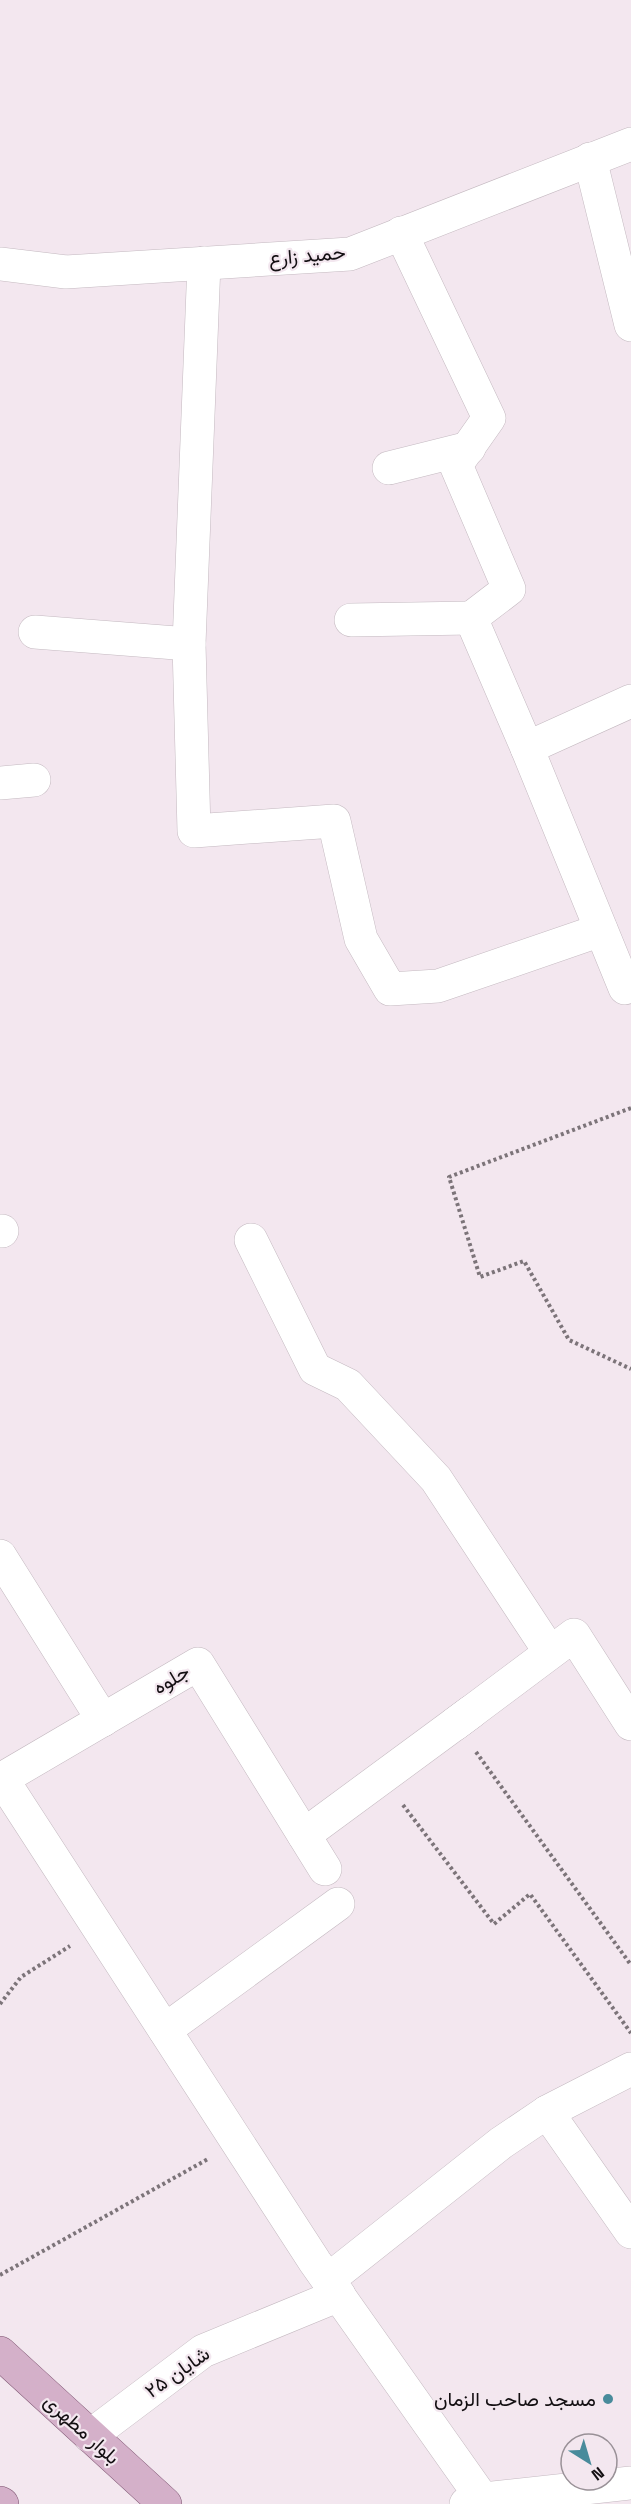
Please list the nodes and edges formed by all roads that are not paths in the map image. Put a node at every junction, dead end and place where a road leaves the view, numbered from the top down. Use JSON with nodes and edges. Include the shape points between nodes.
{"nodes":[{"id":1,"x":631,"y":144,"type":"edge"},
{"id":2,"x":590,"y":159,"type":"junction"},
{"id":3,"x":401,"y":233,"type":"junction"},
{"id":4,"x":204,"y":263,"type":"junction"},
{"id":5,"x":0,"y":264,"type":"edge"},
{"id":6,"x":631,"y":324,"type":"edge"},
{"id":7,"x":469,"y":448,"type":"junction"},
{"id":8,"x":389,"y":468,"type":"dead end"},
{"id":9,"x":471,"y":618,"type":"junction"},
{"id":10,"x":351,"y":620,"type":"dead end"},
{"id":11,"x":35,"y":632,"type":"dead end"},
{"id":12,"x":189,"y":644,"type":"junction"},
{"id":13,"x":631,"y":701,"type":"edge"},
{"id":14,"x":527,"y":748,"type":"junction"},
{"id":15,"x":34,"y":780,"type":"dead end"},
{"id":16,"x":0,"y":783,"type":"edge"},
{"id":17,"x":601,"y":930,"type":"junction"},
{"id":18,"x":631,"y":985,"type":"edge"},
{"id":19,"x":251,"y":1240,"type":"dead end"},
{"id":20,"x":0,"y":1556,"type":"edge"},
{"id":21,"x":562,"y":1644,"type":"junction"},
{"id":22,"x":103,"y":1720,"type":"junction"},
{"id":23,"x":631,"y":1724,"type":"edge"},
{"id":24,"x":1,"y":1779,"type":"edge"},
{"id":25,"x":304,"y":1835,"type":"junction"},
{"id":26,"x":325,"y":1869,"type":"dead end"},
{"id":27,"x":338,"y":1904,"type":"dead end"},
{"id":28,"x":165,"y":2030,"type":"junction"},
{"id":29,"x":631,"y":2069,"type":"edge"},
{"id":30,"x":547,"y":2112,"type":"junction"},
{"id":31,"x":631,"y":2232,"type":"edge"},
{"id":32,"x":334,"y":2288,"type":"junction"},
{"id":33,"x":0,"y":2354,"type":"edge"},
{"id":34,"x":90,"y":2436,"type":"junction"},
{"id":35,"x":631,"y":2483,"type":"edge"},
{"id":36,"x":479,"y":2502,"type":"edge"},
{"id":37,"x":165,"y":2504,"type":"edge"}],
"edges":[{"from":1,"to":2,"type":"street","name":"حمید زارع"},
{"from":2,"to":3,"type":"street","name":"حمید زارع"},
{"from":2,"to":6,"type":"street"},
{"from":3,"to":4,"type":"street","name":"حمید زارع","via":[[350,254]]},
{"from":3,"to":7,"type":"street","via":[[489,418]]},
{"from":4,"to":5,"type":"street","name":"حمید زارع","via":[[66,272]]},
{"from":4,"to":12,"type":"street"},
{"from":7,"to":8,"type":"street"},
{"from":7,"to":9,"type":"street","via":[[456,465],[509,589]]},
{"from":9,"to":10,"type":"street"},
{"from":9,"to":14,"type":"street"},
{"from":11,"to":12,"type":"street"},
{"from":12,"to":17,"type":"street","via":[[194,831],[334,821],[361,939],[390,989],[438,986]]},
{"from":13,"to":14,"type":"street"},
{"from":14,"to":17,"type":"street"},
{"from":15,"to":16,"type":"street"},
{"from":17,"to":18,"type":"street","via":[[625,988]]},
{"from":19,"to":21,"type":"street","via":[[315,1369],[348,1384],[436,1479]]},
{"from":20,"to":22,"type":"street"},
{"from":21,"to":23,"type":"street"},
{"from":21,"to":25,"type":"street"},
{"from":22,"to":24,"type":"street","name":"جلوه"},
{"from":22,"to":25,"type":"street","name":"جلوه","via":[[198,1664]]},
{"from":24,"to":28,"type":"street"},
{"from":25,"to":26,"type":"street","name":"جلوه"},
{"from":27,"to":28,"type":"street"},
{"from":28,"to":32,"type":"street"},
{"from":29,"to":30,"type":"street","name":"شایان ۲۵"},
{"from":30,"to":31,"type":"street"},
{"from":30,"to":32,"type":"street","name":"شایان ۲۵","via":[[501,2143]]},
{"from":32,"to":34,"type":"street","name":"شایان ۲۵","via":[[202,2351]]},
{"from":32,"to":36,"type":"street"},
{"from":33,"to":34,"type":"main road","name":"بلوار مطهری"},
{"from":34,"to":37,"type":"main road","name":"بلوار مطهری"},
{"from":35,"to":36,"type":"street"}]}
